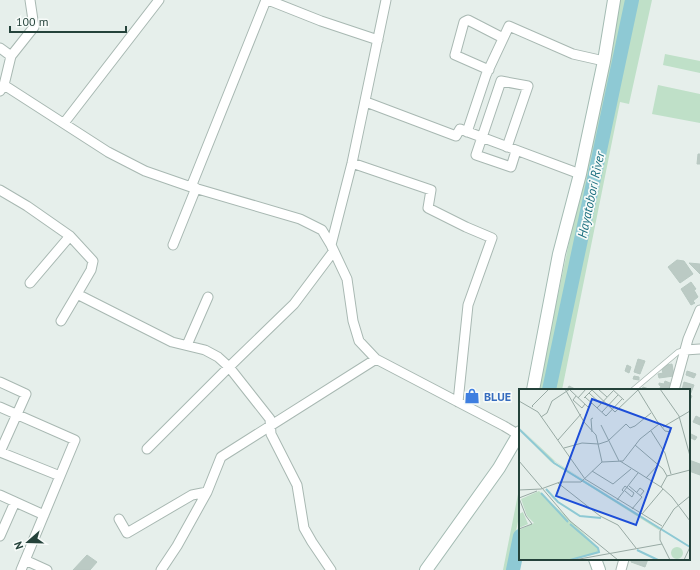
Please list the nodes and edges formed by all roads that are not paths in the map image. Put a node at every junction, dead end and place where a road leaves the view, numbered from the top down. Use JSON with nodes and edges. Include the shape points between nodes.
{"nodes":[{"id":1,"x":30,"y":0,"type":"edge"},
{"id":2,"x":159,"y":0,"type":"edge"},
{"id":3,"x":267,"y":0,"type":"edge"},
{"id":4,"x":386,"y":0,"type":"edge"},
{"id":5,"x":614,"y":0,"type":"edge"},
{"id":6,"x":503,"y":38,"type":"junction"},
{"id":7,"x":378,"y":40,"type":"junction"},
{"id":8,"x":0,"y":48,"type":"edge"},
{"id":9,"x":11,"y":56,"type":"junction"},
{"id":10,"x":604,"y":61,"type":"junction"},
{"id":11,"x":489,"y":70,"type":"junction"},
{"id":12,"x":2,"y":88,"type":"edge"},
{"id":13,"x":366,"y":102,"type":"junction"},
{"id":14,"x":64,"y":124,"type":"junction"},
{"id":15,"x":467,"y":132,"type":"junction"},
{"id":16,"x":483,"y":138,"type":"junction"},
{"id":17,"x":507,"y":147,"type":"junction"},
{"id":18,"x":516,"y":151,"type":"junction"},
{"id":19,"x":352,"y":162,"type":"junction"},
{"id":20,"x":580,"y":174,"type":"junction"},
{"id":21,"x":194,"y":188,"type":"junction"},
{"id":22,"x":0,"y":190,"type":"edge"},
{"id":23,"x":70,"y":236,"type":"junction"},
{"id":24,"x":173,"y":245,"type":"dead end"},
{"id":25,"x":332,"y":249,"type":"junction"},
{"id":26,"x":30,"y":282,"type":"dead end"},
{"id":27,"x":77,"y":294,"type":"junction"},
{"id":28,"x":208,"y":297,"type":"dead end"},
{"id":29,"x":700,"y":310,"type":"edge"},
{"id":30,"x":61,"y":321,"type":"dead end"},
{"id":31,"x":187,"y":345,"type":"junction"},
{"id":32,"x":685,"y":350,"type":"junction"},
{"id":33,"x":700,"y":350,"type":"edge"},
{"id":34,"x":376,"y":359,"type":"junction"},
{"id":35,"x":229,"y":367,"type":"junction"},
{"id":36,"x":0,"y":382,"type":"edge"},
{"id":37,"x":533,"y":389,"type":"edge"},
{"id":38,"x":634,"y":389,"type":"edge"},
{"id":39,"x":674,"y":389,"type":"edge"},
{"id":40,"x":458,"y":402,"type":"junction"},
{"id":41,"x":0,"y":407,"type":"edge"},
{"id":42,"x":17,"y":414,"type":"junction"},
{"id":43,"x":270,"y":426,"type":"junction"},
{"id":44,"x":519,"y":434,"type":"edge"},
{"id":45,"x":519,"y":436,"type":"edge"},
{"id":46,"x":147,"y":449,"type":"dead end"},
{"id":47,"x":0,"y":452,"type":"edge"},
{"id":48,"x":60,"y":476,"type":"junction"},
{"id":49,"x":207,"y":492,"type":"junction"},
{"id":50,"x":0,"y":495,"type":"edge"},
{"id":51,"x":15,"y":502,"type":"junction"},
{"id":52,"x":44,"y":515,"type":"junction"},
{"id":53,"x":119,"y":519,"type":"dead end"},
{"id":54,"x":0,"y":536,"type":"edge"},
{"id":55,"x":25,"y":560,"type":"junction"},
{"id":56,"x":595,"y":560,"type":"edge"},
{"id":57,"x":624,"y":560,"type":"edge"},
{"id":58,"x":21,"y":570,"type":"edge"},
{"id":59,"x":47,"y":570,"type":"edge"},
{"id":60,"x":161,"y":570,"type":"edge"},
{"id":61,"x":331,"y":570,"type":"edge"},
{"id":62,"x":426,"y":570,"type":"edge"},
{"id":63,"x":599,"y":570,"type":"edge"},
{"id":64,"x":621,"y":570,"type":"edge"}],
"edges":[{"from":1,"to":9,"type":"street","via":[[34,27]]},
{"from":2,"to":14,"type":"street"},
{"from":3,"to":7,"type":"street"},
{"from":3,"to":21,"type":"street"},
{"from":4,"to":7,"type":"street"},
{"from":5,"to":10,"type":"street"},
{"from":6,"to":10,"type":"street","via":[[509,26],[573,54]]},
{"from":6,"to":11,"type":"street"},
{"from":6,"to":11,"type":"street","via":[[468,20],[464,22],[455,55]]},
{"from":7,"to":13,"type":"street"},
{"from":8,"to":9,"type":"street"},
{"from":9,"to":12,"type":"street"},
{"from":10,"to":20,"type":"street"},
{"from":11,"to":15,"type":"street"},
{"from":12,"to":14,"type":"street"},
{"from":13,"to":15,"type":"street","via":[[456,136],[460,129]]},
{"from":13,"to":19,"type":"street"},
{"from":14,"to":21,"type":"street","via":[[108,152],[145,171]]},
{"from":15,"to":16,"type":"street"},
{"from":16,"to":17,"type":"street"},
{"from":16,"to":17,"type":"street","via":[[501,80],[528,86]]},
{"from":16,"to":18,"type":"street","via":[[476,155],[511,167]]},
{"from":17,"to":18,"type":"street"},
{"from":18,"to":20,"type":"street"},
{"from":19,"to":25,"type":"street"},
{"from":19,"to":40,"type":"street","via":[[431,190],[428,208],[492,238],[468,304]]},
{"from":20,"to":37,"type":"street","via":[[559,254]]},
{"from":21,"to":24,"type":"street"},
{"from":21,"to":25,"type":"street","via":[[300,219],[322,230]]},
{"from":22,"to":23,"type":"street"},
{"from":23,"to":26,"type":"street"},
{"from":23,"to":27,"type":"street","via":[[93,261],[91,270]]},
{"from":25,"to":34,"type":"street","via":[[347,279],[353,321],[359,341]]},
{"from":25,"to":35,"type":"street","via":[[294,304]]},
{"from":27,"to":30,"type":"street"},
{"from":27,"to":31,"type":"street","via":[[172,342]]},
{"from":28,"to":31,"type":"street"},
{"from":29,"to":32,"type":"street"},
{"from":31,"to":35,"type":"street","via":[[218,356]]},
{"from":32,"to":33,"type":"street"},
{"from":32,"to":38,"type":"lane","via":[[678,352]]},
{"from":32,"to":39,"type":"street"},
{"from":34,"to":40,"type":"street"},
{"from":34,"to":43,"type":"street"},
{"from":35,"to":43,"type":"street","via":[[270,419]]},
{"from":35,"to":46,"type":"street"},
{"from":36,"to":42,"type":"street","via":[[26,394]]},
{"from":40,"to":44,"type":"street"},
{"from":41,"to":42,"type":"street"},
{"from":42,"to":47,"type":"street"},
{"from":42,"to":48,"type":"street","via":[[75,440]]},
{"from":43,"to":49,"type":"street","via":[[221,457]]},
{"from":43,"to":61,"type":"street","via":[[270,434],[298,485],[304,528]]},
{"from":45,"to":62,"type":"street"},
{"from":47,"to":48,"type":"street"},
{"from":48,"to":52,"type":"street"},
{"from":49,"to":53,"type":"street","via":[[192,495],[127,532]]},
{"from":49,"to":60,"type":"street"},
{"from":50,"to":51,"type":"street"},
{"from":51,"to":52,"type":"street"},
{"from":51,"to":54,"type":"street"},
{"from":52,"to":55,"type":"street"},
{"from":55,"to":58,"type":"street"},
{"from":55,"to":59,"type":"street"},
{"from":56,"to":63,"type":"street"},
{"from":57,"to":64,"type":"street"}]}
